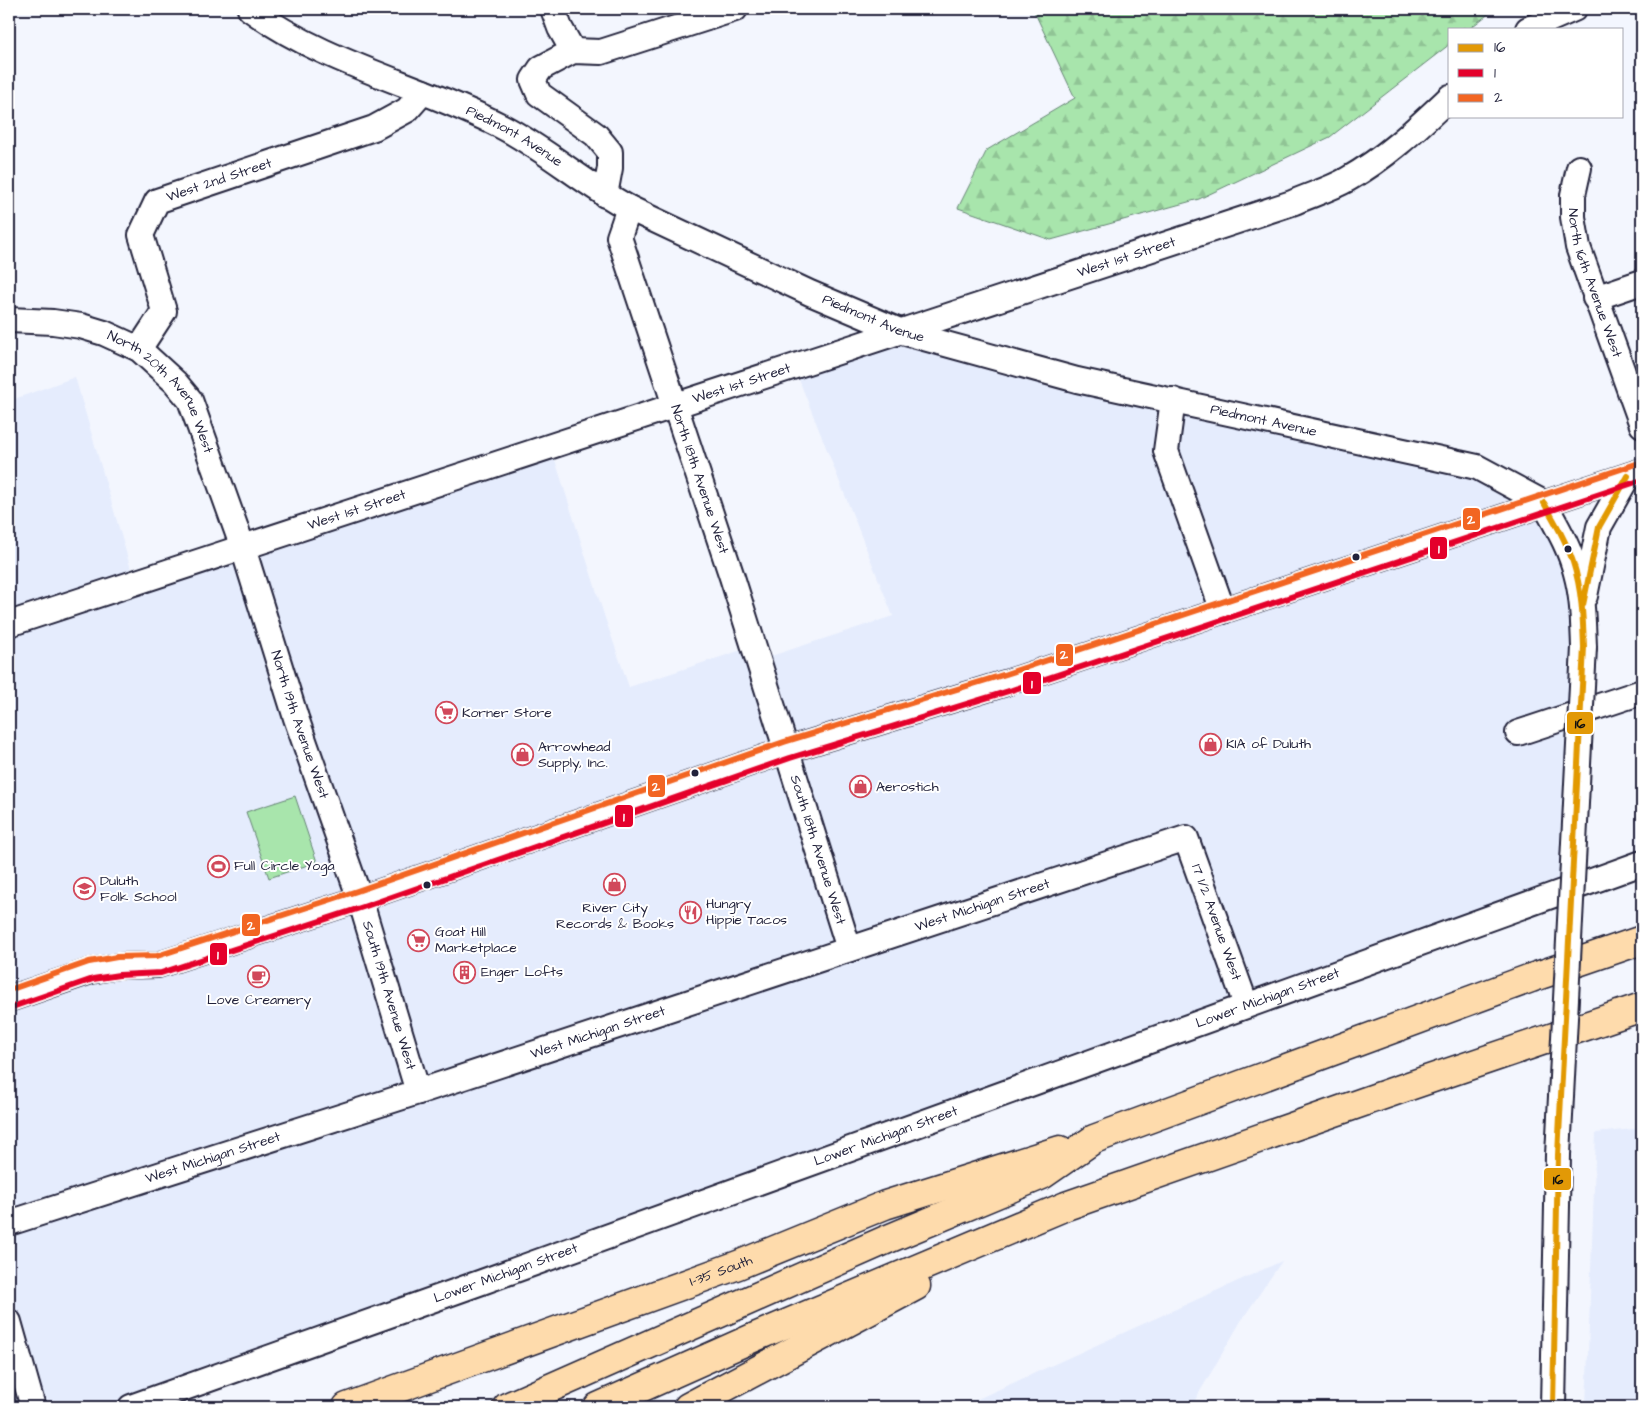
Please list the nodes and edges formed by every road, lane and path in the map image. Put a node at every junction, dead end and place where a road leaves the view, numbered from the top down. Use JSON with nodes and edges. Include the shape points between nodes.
{"nodes":[{"id":1,"x":250,"y":9,"type":"edge"},
{"id":2,"x":554,"y":9,"type":"edge"},
{"id":3,"x":735,"y":9,"type":"edge"},
{"id":4,"x":1574,"y":9,"type":"edge"},
{"id":5,"x":1530,"y":28,"type":"edge"},
{"id":6,"x":573,"y":51,"type":"junction"},
{"id":7,"x":423,"y":92,"type":"junction"},
{"id":8,"x":1448,"y":98,"type":"edge"},
{"id":9,"x":1579,"y":168,"type":"dead end"},
{"id":10,"x":605,"y":195,"type":"junction"},
{"id":11,"x":629,"y":208,"type":"junction"},
{"id":12,"x":1642,"y":282,"type":"edge"},
{"id":13,"x":1595,"y":298,"type":"junction"},
{"id":14,"x":9,"y":320,"type":"edge"},
{"id":15,"x":902,"y":332,"type":"junction"},
{"id":16,"x":139,"y":349,"type":"junction"},
{"id":17,"x":1173,"y":400,"type":"junction"},
{"id":18,"x":676,"y":406,"type":"junction"},
{"id":19,"x":1642,"y":425,"type":"edge"},
{"id":20,"x":1635,"y":473,"type":"edge"},
{"id":21,"x":1544,"y":503,"type":"junction"},
{"id":22,"x":243,"y":548,"type":"junction"},
{"id":23,"x":1582,"y":608,"type":"junction"},
{"id":24,"x":1223,"y":611,"type":"junction"},
{"id":25,"x":9,"y":624,"type":"edge"},
{"id":26,"x":1642,"y":692,"type":"edge"},
{"id":27,"x":1518,"y":733,"type":"dead end"},
{"id":28,"x":787,"y":750,"type":"junction"},
{"id":29,"x":1186,"y":838,"type":"joint"},
{"id":30,"x":1642,"y":862,"type":"edge"},
{"id":31,"x":360,"y":899,"type":"junction"},
{"id":32,"x":1642,"y":940,"type":"edge"},
{"id":33,"x":849,"y":949,"type":"junction"},
{"id":34,"x":9,"y":999,"type":"edge"},
{"id":35,"x":1246,"y":1005,"type":"junction"},
{"id":36,"x":1642,"y":1007,"type":"edge"},
{"id":37,"x":418,"y":1092,"type":"junction"},
{"id":38,"x":1094,"y":1139,"type":"junction"},
{"id":39,"x":1066,"y":1206,"type":"junction"},
{"id":40,"x":9,"y":1223,"type":"edge"},
{"id":41,"x":9,"y":1322,"type":"edge"},
{"id":42,"x":402,"y":1388,"type":"junction"},
{"id":43,"x":33,"y":1407,"type":"edge"},
{"id":44,"x":131,"y":1407,"type":"edge"},
{"id":45,"x":347,"y":1407,"type":"edge"},
{"id":46,"x":367,"y":1407,"type":"edge"},
{"id":47,"x":507,"y":1407,"type":"edge"},
{"id":48,"x":598,"y":1407,"type":"edge"},
{"id":49,"x":688,"y":1407,"type":"edge"},
{"id":50,"x":1552,"y":1407,"type":"edge"}],
"edges":[{"from":1,"to":7,"type":"street","name":"Piedmont Avenue","via":[[336,56]]},
{"from":2,"to":6,"type":"street"},
{"from":3,"to":6,"type":"street","via":[[601,52]]},
{"from":4,"to":5,"type":"street"},
{"from":6,"to":10,"type":"street","via":[[541,68],[533,80],[539,94],[596,135],[610,152]]},
{"from":7,"to":10,"type":"street","name":"Piedmont Avenue","via":[[510,131]]},
{"from":7,"to":16,"type":"street","name":"West 2nd Street","via":[[407,110],[374,128],[157,201],[141,234],[164,310]]},
{"from":8,"to":15,"type":"street","name":"West 1st Street","via":[[1381,158],[1346,180],[1292,203]]},
{"from":9,"to":13,"type":"street","name":"North 16th Avenue West","via":[[1573,217],[1578,247]]},
{"from":10,"to":11,"type":"street","name":"Piedmont Avenue"},
{"from":11,"to":15,"type":"street","name":"Piedmont Avenue","via":[[810,293]]},
{"from":11,"to":18,"type":"street","name":"North 18th Avenue West","via":[[619,237]]},
{"from":12,"to":13,"type":"street"},
{"from":13,"to":19,"type":"street","name":"North 16th Avenue West"},
{"from":14,"to":16,"type":"street","name":"North 20th Avenue West","via":[[81,326]]},
{"from":15,"to":17,"type":"street","name":"Piedmont Avenue","via":[[1077,380]]},
{"from":15,"to":18,"type":"street","name":"West 1st Street"},
{"from":16,"to":22,"type":"street","name":"North 20th Avenue West","via":[[190,400]]},
{"from":17,"to":21,"type":"street","name":"Piedmont Avenue","via":[[1477,467]]},
{"from":17,"to":24,"type":"street","via":[[1166,451]]},
{"from":18,"to":22,"type":"street","name":"West 1st Street"},
{"from":18,"to":28,"type":"street","name":"North 18th Avenue West"},
{"from":20,"to":21,"type":"street"},
{"from":20,"to":23,"type":"street","via":[[1598,527]]},
{"from":21,"to":23,"type":"street","via":[[1563,537],[1576,573]]},
{"from":21,"to":24,"type":"street"},
{"from":22,"to":25,"type":"street","name":"West 1st Street"},
{"from":22,"to":31,"type":"street","name":"North 19th Avenue West","via":[[296,718]]},
{"from":23,"to":50,"type":"street","bridge":true,"via":[[1584,647],[1558,1155]]},
{"from":24,"to":28,"type":"street","via":[[1009,682]]},
{"from":26,"to":27,"type":"street"},
{"from":28,"to":31,"type":"street"},
{"from":28,"to":33,"type":"street","name":"South 18th Avenue West"},
{"from":29,"to":33,"type":"street","name":"West Michigan Street"},
{"from":29,"to":35,"type":"street","name":"17 1/2 Avenue West"},
{"from":30,"to":35,"type":"street","name":"Lower Michigan Street"},
{"from":31,"to":34,"type":"street","via":[[158,965],[118,966],[91,971]]},
{"from":31,"to":37,"type":"street","name":"South 19th Avenue West"},
{"from":32,"to":38,"type":"highway"},
{"from":33,"to":37,"type":"street","name":"West Michigan Street"},
{"from":35,"to":44,"type":"street","name":"Lower Michigan Street"},
{"from":36,"to":39,"type":"highway"},
{"from":37,"to":40,"type":"street","name":"West Michigan Street"},
{"from":38,"to":42,"type":"highway","name":"I-35 South","via":[[885,1205],[738,1265]]},
{"from":38,"to":47,"type":"highway","via":[[1042,1175],[888,1239]]},
{"from":39,"to":48,"type":"highway","via":[[754,1337]]},
{"from":39,"to":49,"type":"highway"},
{"from":41,"to":43,"type":"street"},
{"from":42,"to":45,"type":"highway","name":"I-35 South"},
{"from":42,"to":46,"type":"highway"}]}
